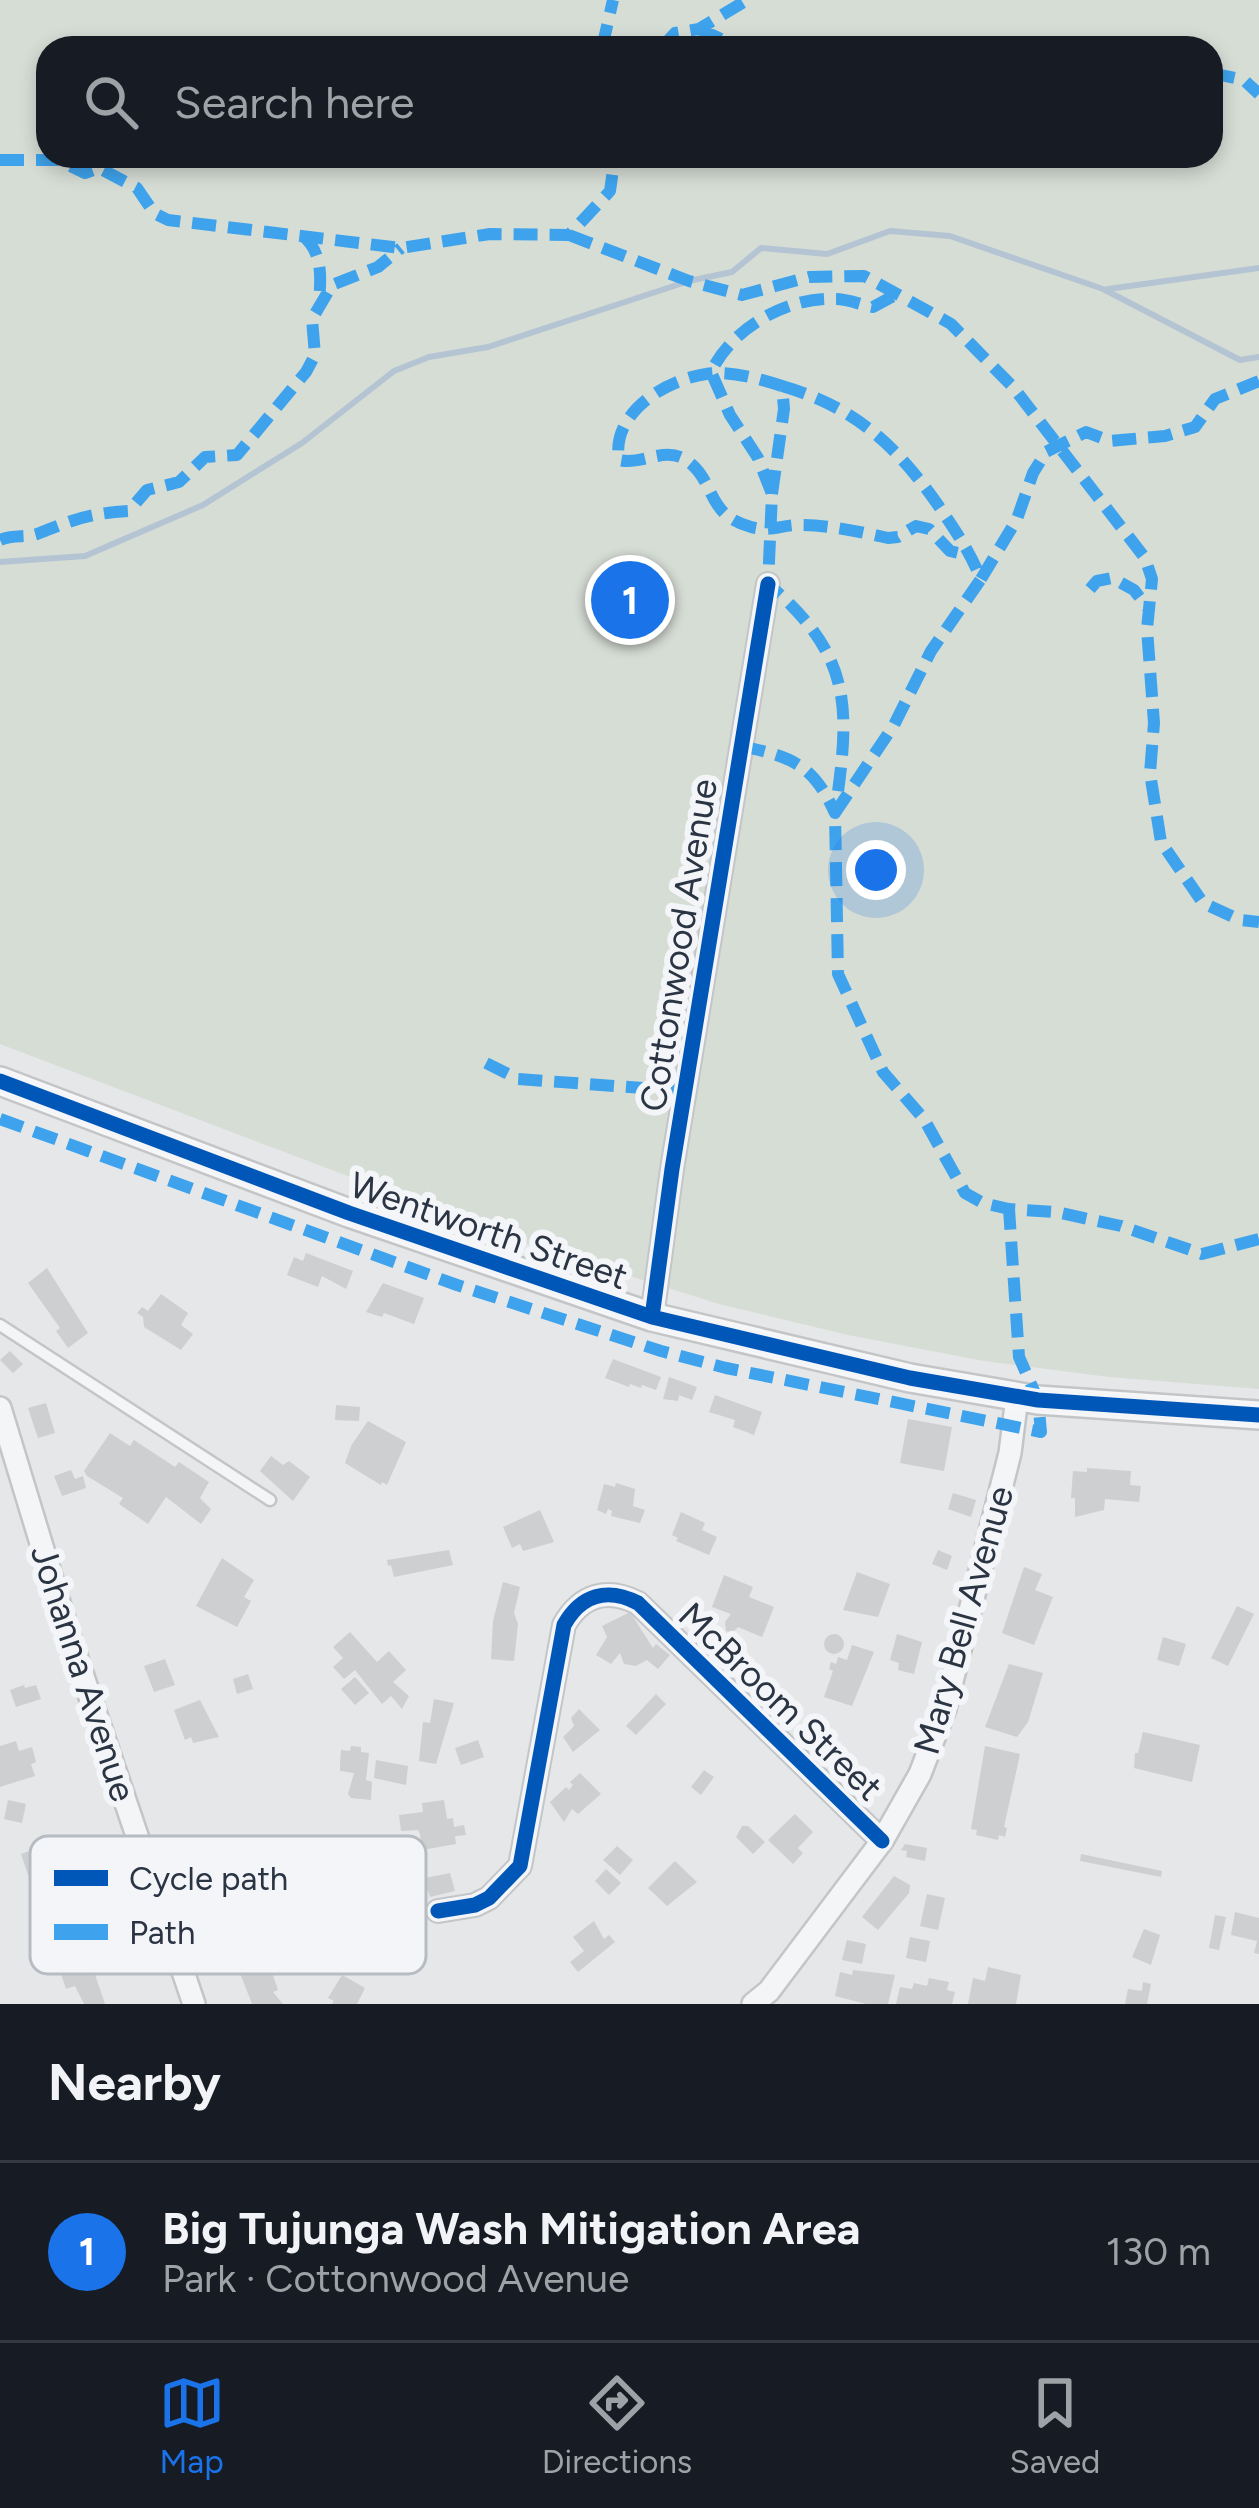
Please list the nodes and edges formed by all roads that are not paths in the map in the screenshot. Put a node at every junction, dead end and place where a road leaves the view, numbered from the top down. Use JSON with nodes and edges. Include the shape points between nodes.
{"nodes":[{"id":1,"x":768,"y":584,"type":"dead end"},
{"id":2,"x":0,"y":1081,"type":"edge"},
{"id":3,"x":652,"y":1317,"type":"junction"},
{"id":4,"x":0,"y":1325,"type":"edge"},
{"id":5,"x":1017,"y":1397,"type":"junction"},
{"id":6,"x":0,"y":1408,"type":"edge"},
{"id":7,"x":1259,"y":1415,"type":"edge"},
{"id":8,"x":270,"y":1500,"type":"dead end"},
{"id":9,"x":137,"y":1836,"type":"edge"},
{"id":10,"x":882,"y":1841,"type":"junction"},
{"id":11,"x":438,"y":1911,"type":"dead end"},
{"id":12,"x":184,"y":1974,"type":"edge"},
{"id":13,"x":194,"y":2004,"type":"edge"},
{"id":14,"x":753,"y":2004,"type":"edge"}],
"edges":[{"from":1,"to":3,"type":"street","name":"Cottonwood Avenue"},
{"from":2,"to":3,"type":"main road","name":"Wentworth Street"},
{"from":3,"to":5,"type":"main road","name":"Wentworth Street"},
{"from":4,"to":8,"type":"lane"},
{"from":5,"to":7,"type":"main road","name":"Wentworth Street"},
{"from":5,"to":10,"type":"street","name":"Mary Bell Avenue","via":[[945,1709]]},
{"from":6,"to":9,"type":"street","name":"Johanna Avenue"},
{"from":10,"to":11,"type":"street","name":"McBroom Street","via":[[638,1603],[595,1596],[564,1625],[520,1866],[489,1898]]},
{"from":10,"to":14,"type":"street","name":"Mary Bell Avenue"},
{"from":12,"to":13,"type":"street","name":"Johanna Avenue"}]}
